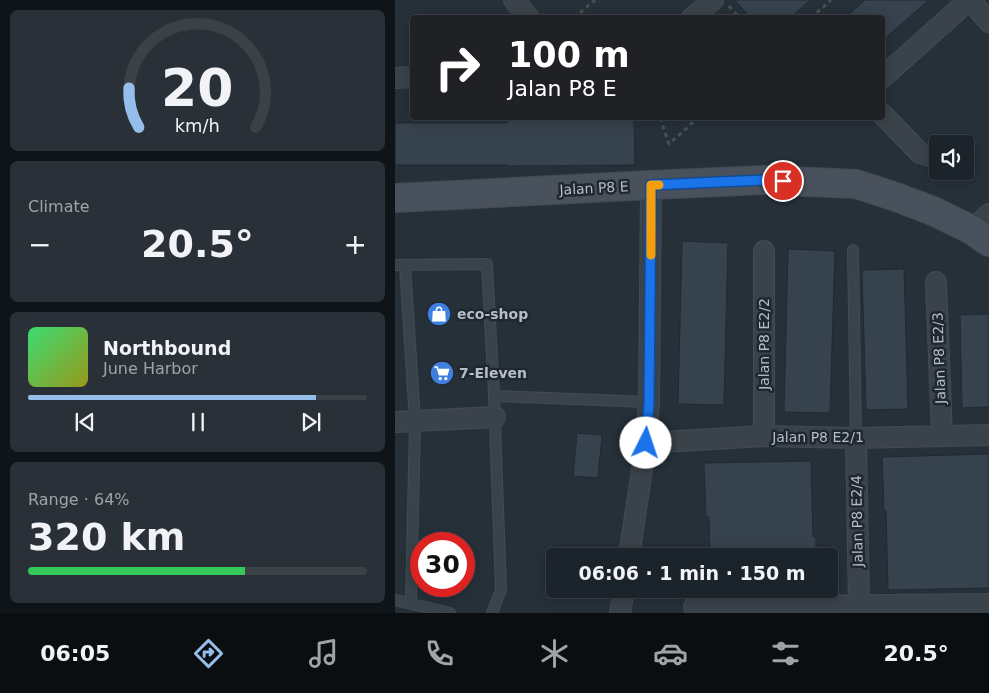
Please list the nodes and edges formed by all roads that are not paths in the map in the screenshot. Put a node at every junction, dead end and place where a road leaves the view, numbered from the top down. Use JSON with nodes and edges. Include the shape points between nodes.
{"nodes":[{"id":1,"x":514,"y":0,"type":"edge"},
{"id":2,"x":713,"y":0,"type":"edge"},
{"id":3,"x":969,"y":0,"type":"edge"},
{"id":4,"x":526,"y":15,"type":"edge"},
{"id":5,"x":696,"y":15,"type":"edge"},
{"id":6,"x":989,"y":22,"type":"edge"},
{"id":7,"x":885,"y":75,"type":"edge"},
{"id":8,"x":410,"y":77,"type":"edge"},
{"id":9,"x":395,"y":78,"type":"edge"},
{"id":10,"x":885,"y":117,"type":"edge"},
{"id":11,"x":929,"y":156,"type":"edge"},
{"id":12,"x":651,"y":185,"type":"junction"},
{"id":13,"x":395,"y":198,"type":"edge"},
{"id":14,"x":983,"y":229,"type":"edge"},
{"id":15,"x":853,"y":250,"type":"dead end"},
{"id":16,"x":764,"y":251,"type":"dead end"},
{"id":17,"x":400,"y":265,"type":"edge"},
{"id":18,"x":937,"y":282,"type":"dead end"},
{"id":19,"x":494,"y":396,"type":"junction"},
{"id":20,"x":649,"y":402,"type":"junction"},
{"id":21,"x":495,"y":417,"type":"junction"},
{"id":22,"x":395,"y":422,"type":"edge"},
{"id":23,"x":415,"y":422,"type":"junction"},
{"id":24,"x":942,"y":435,"type":"junction"},
{"id":25,"x":989,"y":435,"type":"edge"},
{"id":26,"x":764,"y":436,"type":"junction"},
{"id":27,"x":856,"y":438,"type":"junction"},
{"id":28,"x":646,"y":443,"type":"junction"},
{"id":29,"x":630,"y":548,"type":"edge"},
{"id":30,"x":622,"y":598,"type":"edge"},
{"id":31,"x":395,"y":600,"type":"edge"},
{"id":32,"x":411,"y":604,"type":"junction"},
{"id":33,"x":989,"y":604,"type":"edge"},
{"id":34,"x":859,"y":605,"type":"junction"},
{"id":35,"x":694,"y":607,"type":"dead end"},
{"id":36,"x":450,"y":613,"type":"edge"},
{"id":37,"x":492,"y":613,"type":"edge"},
{"id":38,"x":620,"y":613,"type":"edge"}],
"edges":[{"from":1,"to":4,"type":"street"},
{"from":2,"to":5,"type":"street"},
{"from":3,"to":6,"type":"street"},
{"from":3,"to":7,"type":"street"},
{"from":8,"to":9,"type":"street"},
{"from":10,"to":11,"type":"street","via":[[920,153]]},
{"from":12,"to":13,"type":"street","name":"Jalan P8 E"},
{"from":12,"to":14,"type":"street","name":"Jalan P8 E","via":[[765,180],[856,184]]},
{"from":12,"to":20,"type":"street"},
{"from":15,"to":27,"type":"lane"},
{"from":16,"to":26,"type":"street","name":"Jalan P8 E2/2"},
{"from":17,"to":19,"type":"lane","via":[[487,264]]},
{"from":17,"to":23,"type":"lane"},
{"from":18,"to":24,"type":"street","name":"Jalan P8 E2/3"},
{"from":19,"to":20,"type":"lane"},
{"from":19,"to":21,"type":"lane"},
{"from":20,"to":28,"type":"street"},
{"from":21,"to":23,"type":"street"},
{"from":21,"to":37,"type":"lane","via":[[501,590]]},
{"from":22,"to":23,"type":"street"},
{"from":23,"to":32,"type":"lane"},
{"from":24,"to":25,"type":"street","name":"Jalan P8 E2/1"},
{"from":24,"to":27,"type":"street","name":"Jalan P8 E2/1"},
{"from":26,"to":27,"type":"street","name":"Jalan P8 E2/1"},
{"from":26,"to":28,"type":"street","name":"Jalan P8 E2/1"},
{"from":27,"to":34,"type":"street","name":"Jalan P8 E2/4"},
{"from":28,"to":29,"type":"street"},
{"from":30,"to":38,"type":"street"},
{"from":31,"to":32,"type":"lane"},
{"from":32,"to":36,"type":"lane"},
{"from":33,"to":34,"type":"street"},
{"from":34,"to":35,"type":"street"}]}
